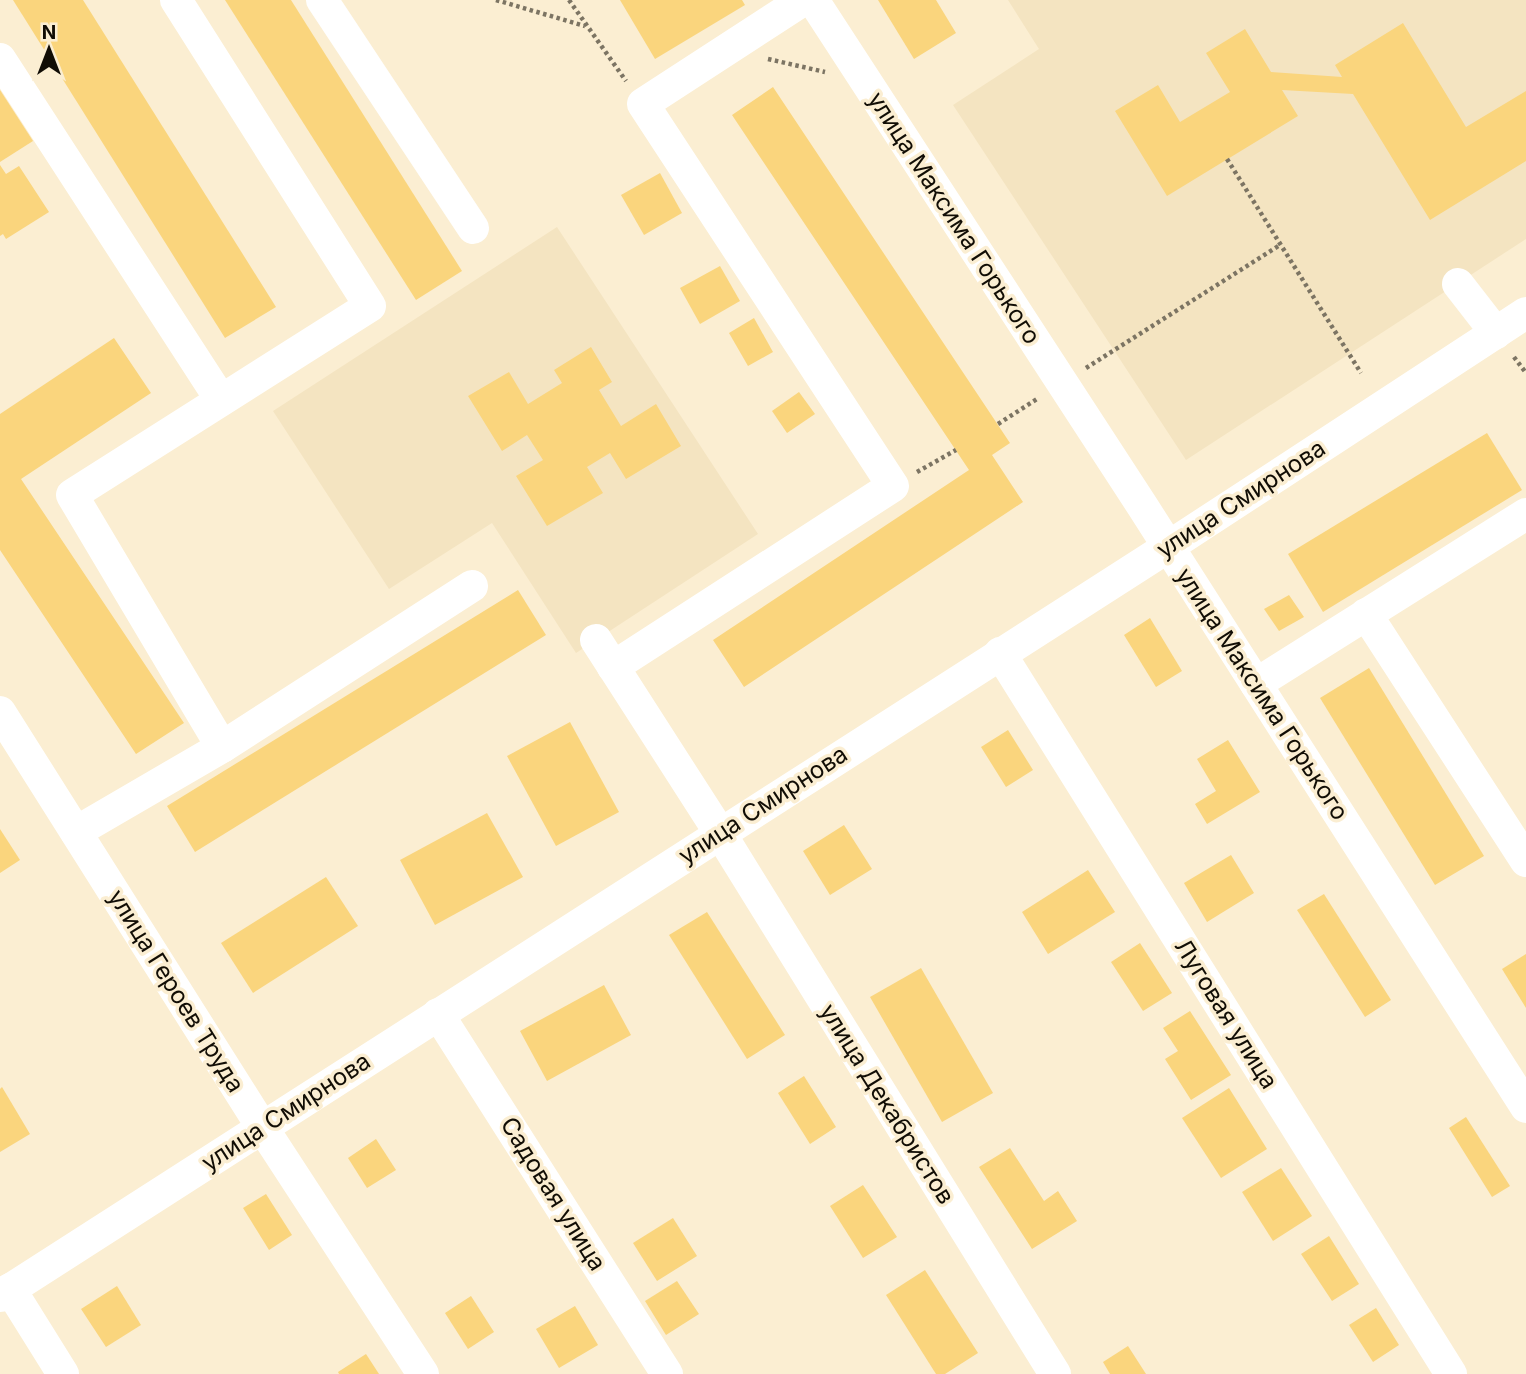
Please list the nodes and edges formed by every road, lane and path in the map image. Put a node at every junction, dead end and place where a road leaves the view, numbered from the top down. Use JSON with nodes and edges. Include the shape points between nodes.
{"nodes":[{"id":1,"x":176,"y":0,"type":"edge"},
{"id":2,"x":322,"y":0,"type":"edge"},
{"id":3,"x":496,"y":0,"type":"edge"},
{"id":4,"x":569,"y":0,"type":"edge"},
{"id":5,"x":803,"y":0,"type":"edge"},
{"id":6,"x":813,"y":0,"type":"edge"},
{"id":7,"x":586,"y":26,"type":"junction"},
{"id":8,"x":726,"y":50,"type":"junction"},
{"id":9,"x":0,"y":59,"type":"edge"},
{"id":10,"x":865,"y":81,"type":"junction"},
{"id":11,"x":643,"y":104,"type":"junction"},
{"id":12,"x":1227,"y":159,"type":"dead end"},
{"id":13,"x":473,"y":228,"type":"dead end"},
{"id":14,"x":1280,"y":244,"type":"junction"},
{"id":15,"x":1458,"y":284,"type":"dead end"},
{"id":16,"x":1526,"y":313,"type":"edge"},
{"id":17,"x":1496,"y":332,"type":"junction"},
{"id":18,"x":1361,"y":373,"type":"dead end"},
{"id":19,"x":1062,"y":383,"type":"junction"},
{"id":20,"x":221,"y":400,"type":"junction"},
{"id":21,"x":998,"y":424,"type":"dead end"},
{"id":22,"x":956,"y":450,"type":"dead end"},
{"id":23,"x":892,"y":486,"type":"junction"},
{"id":24,"x":1526,"y":514,"type":"edge"},
{"id":25,"x":1168,"y":547,"type":"junction"},
{"id":26,"x":472,"y":586,"type":"dead end"},
{"id":27,"x":1366,"y":614,"type":"junction"},
{"id":28,"x":596,"y":639,"type":"dead end"},
{"id":29,"x":1000,"y":653,"type":"junction"},
{"id":30,"x":614,"y":667,"type":"junction"},
{"id":31,"x":1256,"y":684,"type":"junction"},
{"id":32,"x":5,"y":729,"type":"edge"},
{"id":33,"x":222,"y":747,"type":"junction"},
{"id":34,"x":76,"y":832,"type":"junction"},
{"id":35,"x":720,"y":833,"type":"junction"},
{"id":36,"x":1526,"y":861,"type":"edge"},
{"id":37,"x":438,"y":1014,"type":"junction"},
{"id":38,"x":1526,"y":1107,"type":"edge"},
{"id":39,"x":262,"y":1127,"type":"junction"},
{"id":40,"x":5,"y":1293,"type":"edge"},
{"id":41,"x":63,"y":1374,"type":"edge"},
{"id":42,"x":423,"y":1374,"type":"edge"},
{"id":43,"x":667,"y":1374,"type":"edge"},
{"id":44,"x":1055,"y":1374,"type":"edge"},
{"id":45,"x":1451,"y":1374,"type":"edge"}],
"edges":[{"from":1,"to":20,"type":"street","via":[[370,306]]},
{"from":2,"to":13,"type":"street"},
{"from":3,"to":7,"type":"path"},
{"from":4,"to":7,"type":"path"},
{"from":5,"to":8,"type":"street"},
{"from":6,"to":10,"type":"street","name":"улица Максима Горького"},
{"from":7,"to":11,"type":"path"},
{"from":8,"to":10,"type":"path"},
{"from":8,"to":11,"type":"street"},
{"from":9,"to":20,"type":"street"},
{"from":10,"to":19,"type":"street","name":"улица Максима Горького"},
{"from":11,"to":23,"type":"street"},
{"from":12,"to":14,"type":"path"},
{"from":14,"to":18,"type":"path"},
{"from":14,"to":19,"type":"path"},
{"from":15,"to":17,"type":"street"},
{"from":16,"to":17,"type":"street","name":"улица Смирнова"},
{"from":17,"to":25,"type":"street","name":"улица Смирнова"},
{"from":19,"to":21,"type":"path"},
{"from":19,"to":25,"type":"street","name":"улица Максима Горького"},
{"from":20,"to":33,"type":"street","via":[[72,495]]},
{"from":22,"to":23,"type":"path"},
{"from":23,"to":30,"type":"street"},
{"from":24,"to":27,"type":"street"},
{"from":25,"to":29,"type":"street","name":"улица Смирнова"},
{"from":25,"to":31,"type":"street","name":"улица Максима Горького"},
{"from":26,"to":33,"type":"street"},
{"from":27,"to":31,"type":"street"},
{"from":27,"to":36,"type":"street"},
{"from":28,"to":30,"type":"street","name":"улица Декабристов"},
{"from":29,"to":35,"type":"street","name":"улица Смирнова"},
{"from":29,"to":45,"type":"street","name":"Луговая улица"},
{"from":30,"to":35,"type":"street","name":"улица Декабристов"},
{"from":31,"to":38,"type":"street","name":"улица Максима Горького"},
{"from":32,"to":34,"type":"street","name":"улица Героев Труда"},
{"from":33,"to":34,"type":"street"},
{"from":34,"to":39,"type":"street","name":"улица Героев Труда"},
{"from":35,"to":37,"type":"street","name":"улица Смирнова"},
{"from":35,"to":44,"type":"street","name":"улица Декабристов"},
{"from":37,"to":39,"type":"street","name":"улица Смирнова"},
{"from":37,"to":43,"type":"street","name":"Садовая улица"},
{"from":39,"to":40,"type":"street","name":"улица Смирнова"},
{"from":39,"to":42,"type":"street","name":"улица Героев Труда"},
{"from":40,"to":41,"type":"street"}]}
